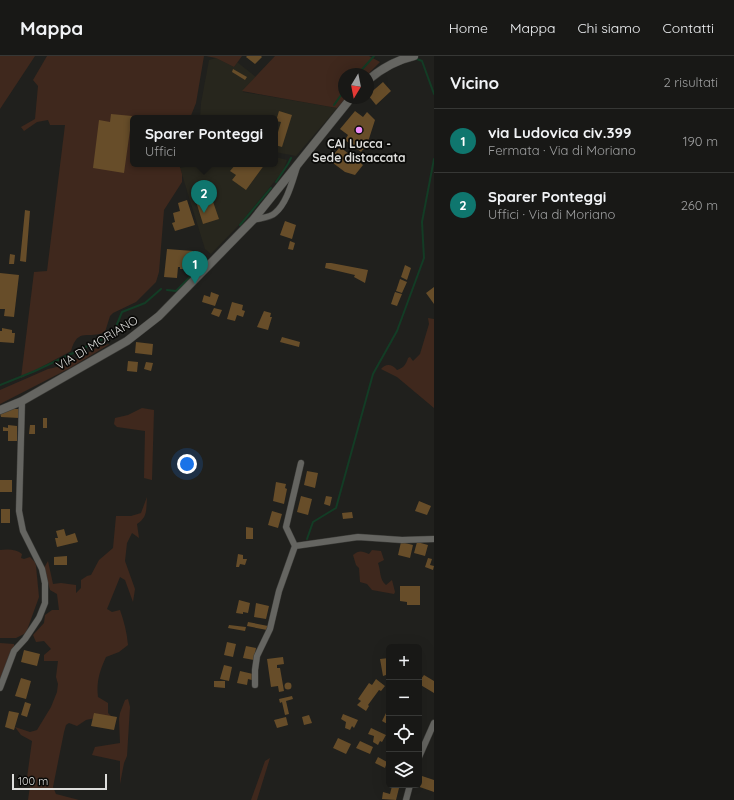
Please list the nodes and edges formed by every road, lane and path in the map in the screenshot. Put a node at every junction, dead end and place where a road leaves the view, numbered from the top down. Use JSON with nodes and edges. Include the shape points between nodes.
{"nodes":[{"id":1,"x":414,"y":56,"type":"edge"},
{"id":2,"x":374,"y":75,"type":"edge"},
{"id":3,"x":346,"y":104,"type":"edge"},
{"id":4,"x":298,"y":165,"type":"junction"},
{"id":5,"x":253,"y":220,"type":"junction"},
{"id":6,"x":22,"y":401,"type":"junction"},
{"id":7,"x":0,"y":410,"type":"edge"},
{"id":8,"x":301,"y":463,"type":"dead end"},
{"id":9,"x":434,"y":538,"type":"edge"},
{"id":10,"x":295,"y":546,"type":"junction"},
{"id":11,"x":255,"y":685,"type":"dead end"},
{"id":12,"x":0,"y":688,"type":"edge"},
{"id":13,"x":434,"y":723,"type":"edge"},
{"id":14,"x":421,"y":752,"type":"edge"},
{"id":15,"x":409,"y":788,"type":"edge"},
{"id":16,"x":406,"y":800,"type":"edge"}],
"edges":[{"from":1,"to":2,"type":"main road","via":[[395,61]]},
{"from":3,"to":4,"type":"main road","name":"VIA DI MORIANO"},
{"from":4,"to":5,"type":"main road","name":"VIA DI MORIANO"},
{"from":4,"to":5,"type":"street","via":[[290,188],[274,214]]},
{"from":5,"to":6,"type":"main road","name":"VIA DI MORIANO","via":[[144,329]]},
{"from":6,"to":7,"type":"main road","name":"VIA DI MORIANO"},
{"from":6,"to":12,"type":"street","via":[[19,511],[24,531],[42,569],[45,603],[39,618],[14,651]]},
{"from":8,"to":10,"type":"street","via":[[286,527]]},
{"from":9,"to":10,"type":"street","via":[[402,540],[358,537]]},
{"from":10,"to":11,"type":"street","via":[[279,591],[270,629],[258,656]]},
{"from":13,"to":14,"type":"street"},
{"from":15,"to":16,"type":"street"}]}
